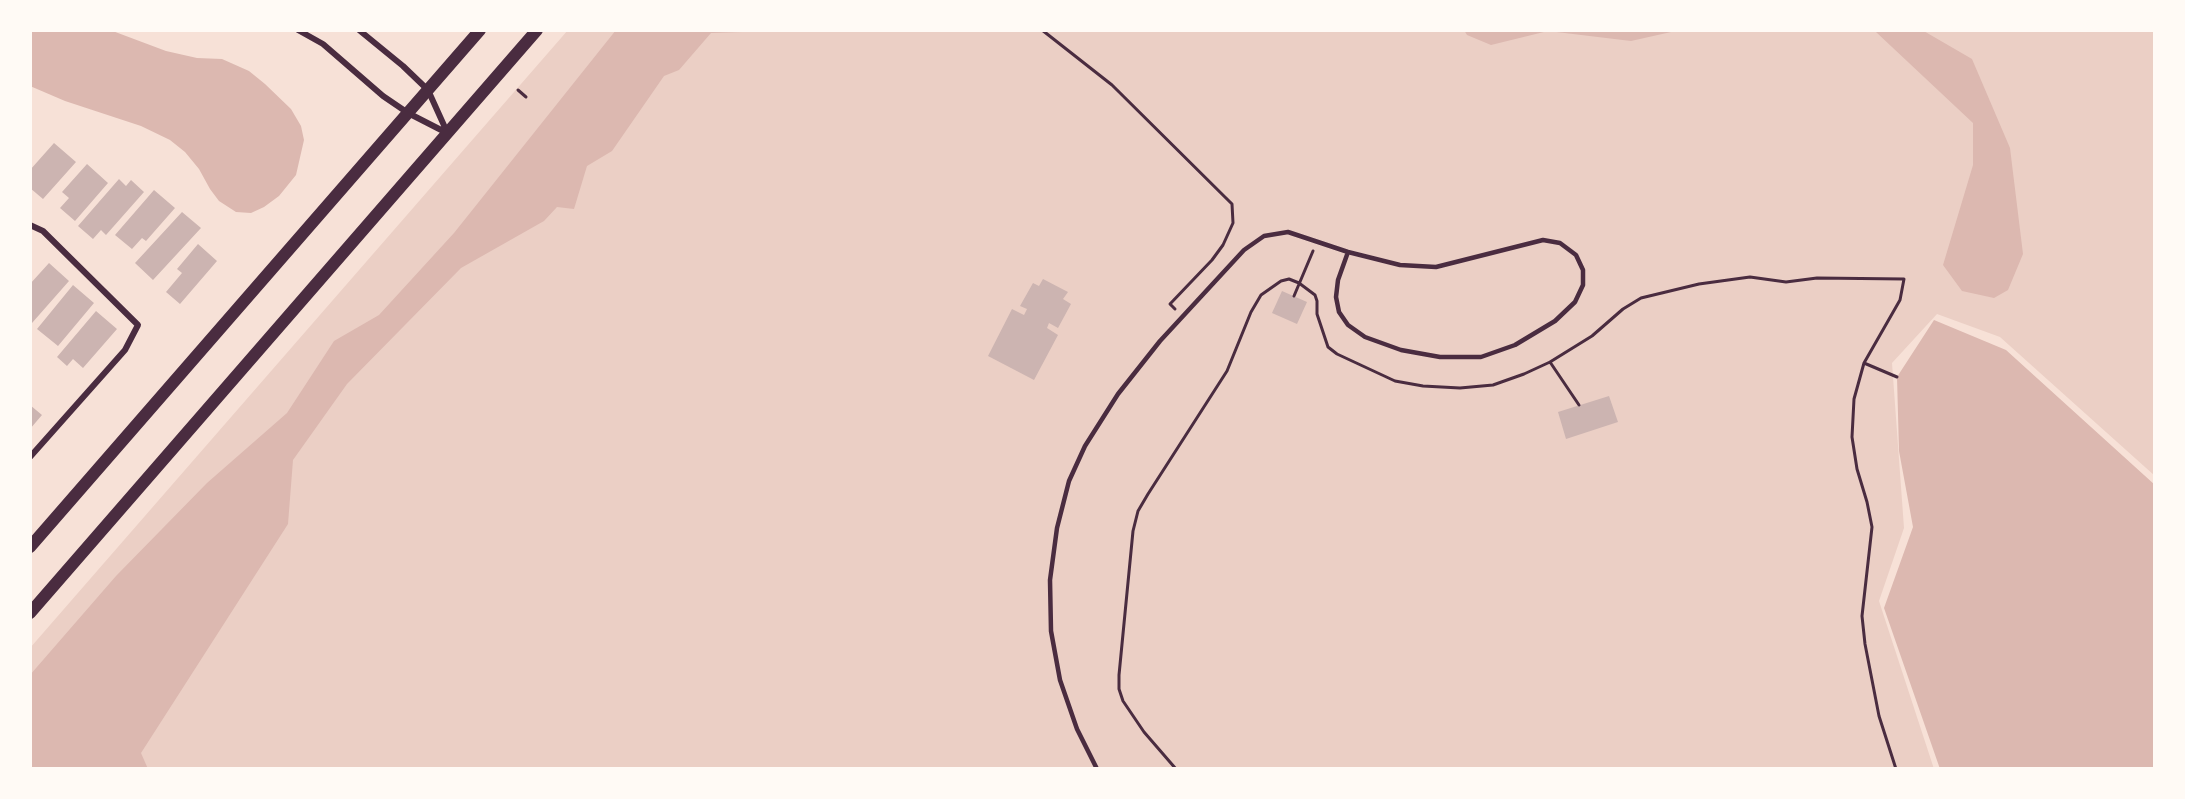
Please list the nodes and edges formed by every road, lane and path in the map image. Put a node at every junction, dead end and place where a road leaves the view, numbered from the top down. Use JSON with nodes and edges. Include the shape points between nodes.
{"nodes":[{"id":1,"x":298,"y":30,"type":"edge"},
{"id":2,"x":359,"y":30,"type":"edge"},
{"id":3,"x":480,"y":30,"type":"edge"},
{"id":4,"x":537,"y":30,"type":"edge"},
{"id":5,"x":1042,"y":30,"type":"edge"},
{"id":6,"x":428,"y":90,"type":"junction"},
{"id":7,"x":518,"y":90,"type":"dead end"},
{"id":8,"x":526,"y":97,"type":"dead end"},
{"id":9,"x":408,"y":113,"type":"junction"},
{"id":10,"x":447,"y":133,"type":"junction"},
{"id":11,"x":30,"y":225,"type":"edge"},
{"id":12,"x":1317,"y":241,"type":"junction"},
{"id":13,"x":1348,"y":252,"type":"junction"},
{"id":14,"x":1299,"y":283,"type":"junction"},
{"id":15,"x":1294,"y":296,"type":"dead end"},
{"id":16,"x":1182,"y":317,"type":"junction"},
{"id":17,"x":1550,"y":362,"type":"junction"},
{"id":18,"x":1863,"y":363,"type":"junction"},
{"id":19,"x":1897,"y":377,"type":"dead end"},
{"id":20,"x":1580,"y":405,"type":"dead end"},
{"id":21,"x":30,"y":457,"type":"edge"},
{"id":22,"x":30,"y":547,"type":"edge"},
{"id":23,"x":30,"y":613,"type":"edge"},
{"id":24,"x":1097,"y":769,"type":"edge"},
{"id":25,"x":1176,"y":769,"type":"edge"},
{"id":26,"x":1896,"y":769,"type":"edge"}],
"edges":[{"from":1,"to":9,"type":"street","via":[[323,44]]},
{"from":2,"to":6,"type":"street"},
{"from":3,"to":6,"type":"main road"},
{"from":4,"to":10,"type":"main road"},
{"from":5,"to":16,"type":"path","via":[[1118,91],[1232,204],[1233,223],[1224,244],[1170,304]]},
{"from":6,"to":9,"type":"main road"},
{"from":6,"to":10,"type":"street"},
{"from":7,"to":8,"type":"path"},
{"from":9,"to":10,"type":"street"},
{"from":9,"to":22,"type":"main road"},
{"from":10,"to":23,"type":"main road"},
{"from":11,"to":21,"type":"street","via":[[43,231],[138,325],[125,350]]},
{"from":12,"to":13,"type":"lane"},
{"from":12,"to":14,"type":"path"},
{"from":12,"to":16,"type":"lane","via":[[1288,232],[1264,236],[1244,250]]},
{"from":13,"to":13,"type":"lane","via":[[1336,297],[1339,312],[1348,325],[1365,337],[1401,350],[1440,357],[1481,357],[1515,345],[1555,321],[1575,302],[1583,285],[1583,270],[1576,255],[1560,243],[1543,240],[1436,267],[1400,265]]},
{"from":14,"to":15,"type":"path"},
{"from":14,"to":17,"type":"path","via":[[1315,295],[1328,347],[1395,381],[1460,388],[1493,385]]},
{"from":14,"to":25,"type":"path","via":[[1281,281],[1261,295],[1227,370],[1148,494],[1133,531],[1119,689],[1144,732]]},
{"from":16,"to":24,"type":"lane","via":[[1118,394],[1085,446],[1070,481],[1058,528],[1050,580],[1051,631],[1060,680],[1077,729]]},
{"from":17,"to":18,"type":"path","via":[[1592,336],[1623,309],[1641,298],[1666,291],[1750,277],[1786,282],[1817,278],[1904,279],[1900,300]]},
{"from":17,"to":20,"type":"path"},
{"from":18,"to":19,"type":"path"},
{"from":18,"to":26,"type":"path","via":[[1854,399],[1852,437],[1872,527],[1862,616],[1864,644],[1879,716]]}]}
